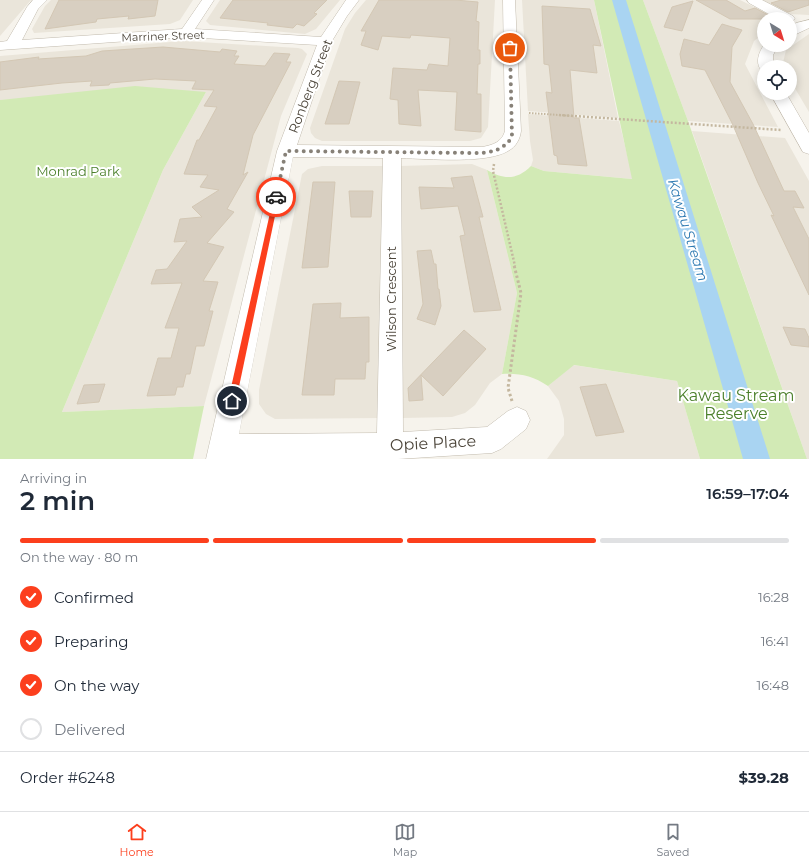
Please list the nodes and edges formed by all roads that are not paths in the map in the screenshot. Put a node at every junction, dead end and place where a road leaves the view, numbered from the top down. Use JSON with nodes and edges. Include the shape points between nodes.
{"nodes":[{"id":1,"x":41,"y":0,"type":"edge"},
{"id":2,"x":208,"y":0,"type":"edge"},
{"id":3,"x":354,"y":0,"type":"edge"},
{"id":4,"x":509,"y":0,"type":"edge"},
{"id":5,"x":752,"y":0,"type":"edge"},
{"id":6,"x":774,"y":12,"type":"edge"},
{"id":7,"x":186,"y":33,"type":"junction"},
{"id":8,"x":325,"y":41,"type":"junction"},
{"id":9,"x":6,"y":46,"type":"edge"},
{"id":10,"x":782,"y":100,"type":"edge"},
{"id":11,"x":809,"y":148,"type":"edge"},
{"id":12,"x":286,"y":151,"type":"junction"},
{"id":13,"x":392,"y":152,"type":"junction"},
{"id":14,"x":517,"y":420,"type":"road end"},
{"id":15,"x":390,"y":446,"type":"junction"},
{"id":16,"x":221,"y":453,"type":"edge"}],
"edges":[{"from":1,"to":9,"type":"street","via":[[33,7]]},
{"from":2,"to":7,"type":"street"},
{"from":3,"to":8,"type":"street","name":"Ronberg Street"},
{"from":4,"to":13,"type":"street","via":[[512,137],[508,143],[497,150],[482,153]]},
{"from":5,"to":6,"type":"street"},
{"from":7,"to":8,"type":"street","name":"Marriner Street"},
{"from":7,"to":9,"type":"street","name":"Marriner Street"},
{"from":8,"to":12,"type":"street","name":"Ronberg Street"},
{"from":10,"to":11,"type":"street"},
{"from":12,"to":13,"type":"street"},
{"from":12,"to":16,"type":"street","name":"Ronberg Street"},
{"from":13,"to":15,"type":"street","name":"Wilson Crescent"},
{"from":14,"to":15,"type":"street","name":"Opie Place","via":[[492,440]]},
{"from":15,"to":16,"type":"street","name":"Opie Place"}]}
